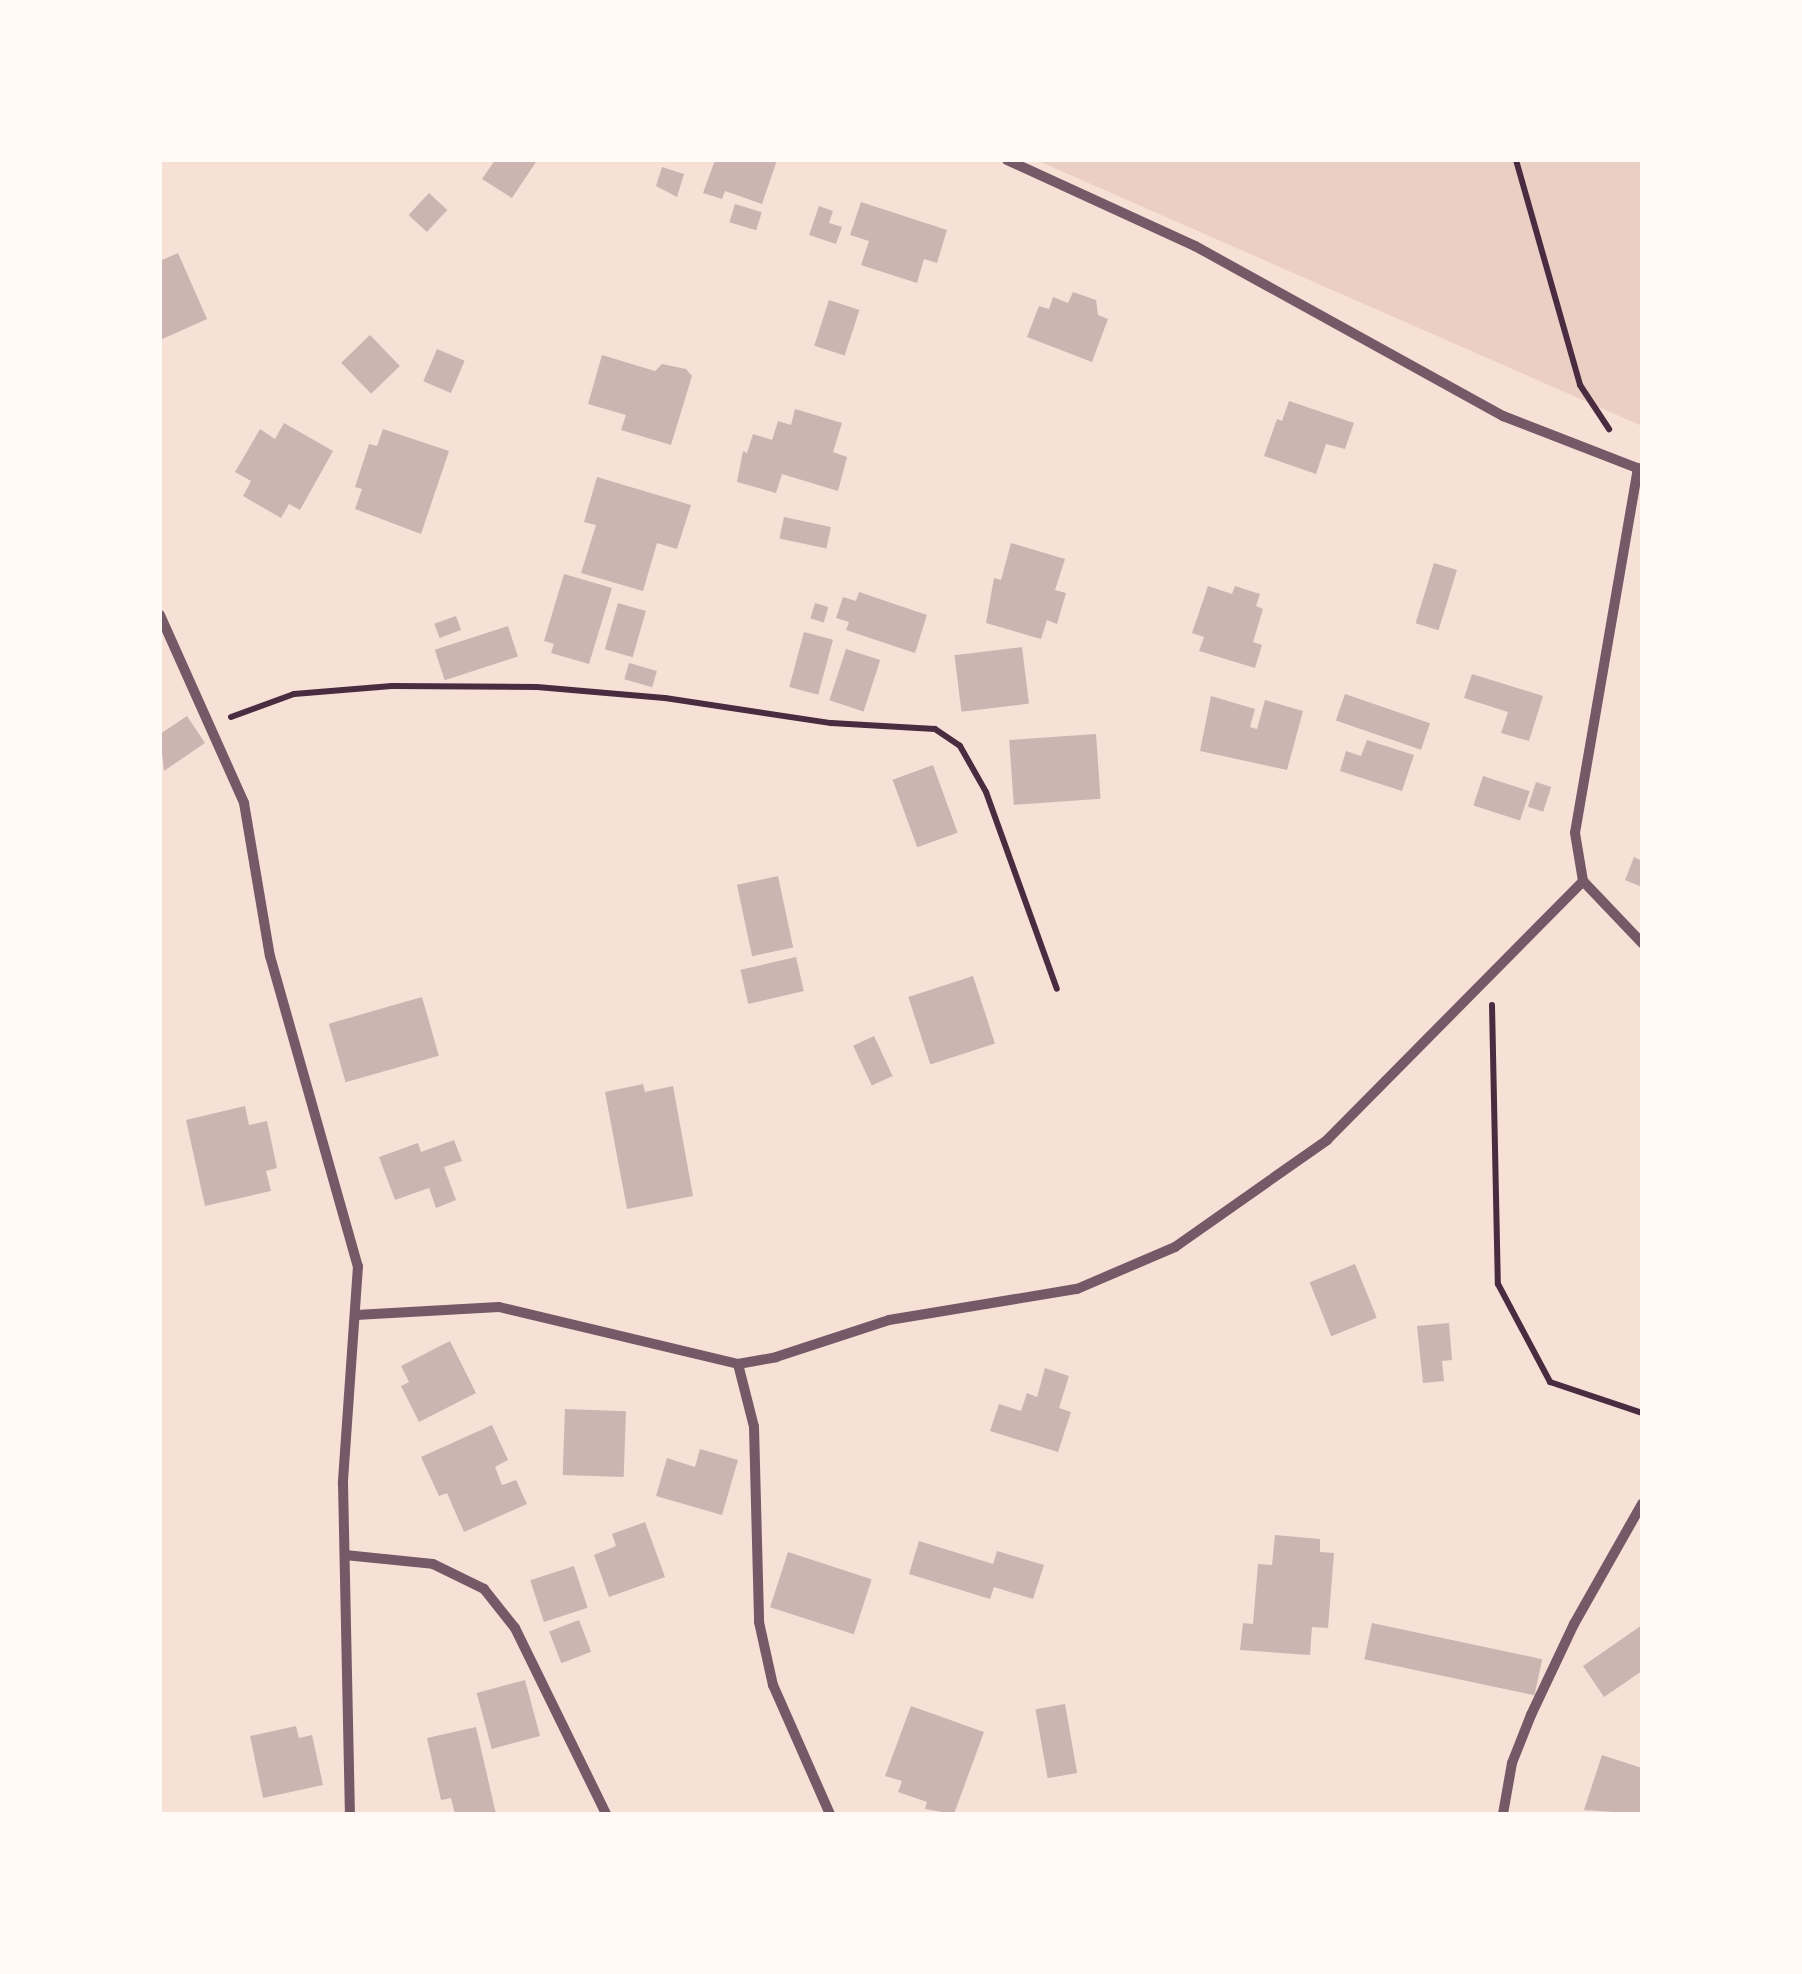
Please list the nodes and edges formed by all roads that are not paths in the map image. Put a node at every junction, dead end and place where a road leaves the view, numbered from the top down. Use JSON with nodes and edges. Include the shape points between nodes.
{"nodes":[{"id":1,"x":1008,"y":160,"type":"edge"},
{"id":2,"x":1639,"y":469,"type":"edge"},
{"id":3,"x":160,"y":615,"type":"edge"},
{"id":4,"x":1583,"y":882,"type":"junction"},
{"id":5,"x":1642,"y":944,"type":"edge"},
{"id":6,"x":356,"y":1314,"type":"junction"},
{"id":7,"x":738,"y":1364,"type":"junction"},
{"id":8,"x":1642,"y":1504,"type":"edge"},
{"id":9,"x":345,"y":1555,"type":"junction"},
{"id":10,"x":350,"y":1814,"type":"edge"},
{"id":11,"x":606,"y":1814,"type":"edge"},
{"id":12,"x":830,"y":1814,"type":"edge"},
{"id":13,"x":1502,"y":1814,"type":"edge"}],
"edges":[{"from":1,"to":2,"type":"street","via":[[1196,246],[1503,416]]},
{"from":2,"to":4,"type":"street","via":[[1575,833]]},
{"from":3,"to":6,"type":"street","via":[[244,803],[270,956],[358,1266]]},
{"from":4,"to":5,"type":"street"},
{"from":4,"to":7,"type":"street","via":[[1327,1140],[1175,1247],[1077,1289],[889,1320]]},
{"from":6,"to":7,"type":"street","via":[[499,1308]]},
{"from":6,"to":9,"type":"street","via":[[343,1483]]},
{"from":7,"to":12,"type":"street","via":[[754,1427],[760,1622],[772,1685]]},
{"from":8,"to":13,"type":"street","via":[[1531,1715],[1512,1762]]},
{"from":9,"to":10,"type":"street"},
{"from":9,"to":11,"type":"street","via":[[433,1564],[484,1589],[515,1628]]}]}
